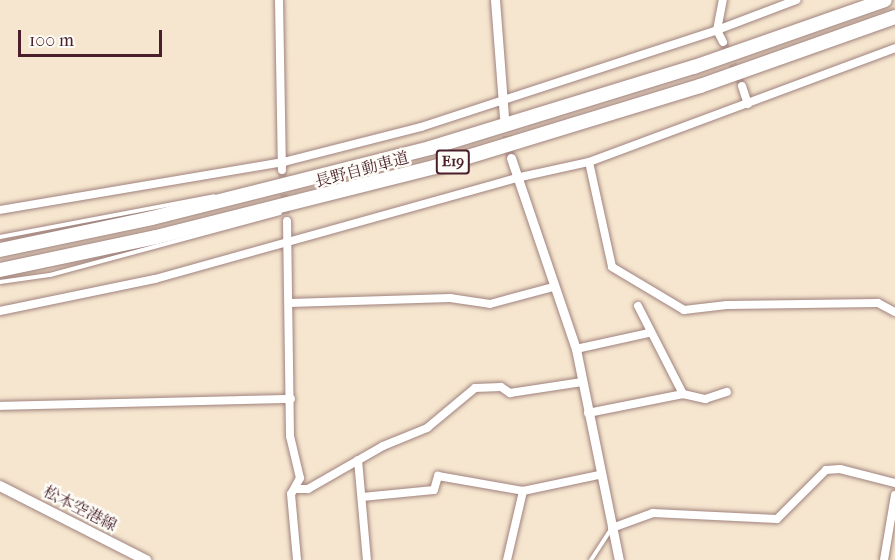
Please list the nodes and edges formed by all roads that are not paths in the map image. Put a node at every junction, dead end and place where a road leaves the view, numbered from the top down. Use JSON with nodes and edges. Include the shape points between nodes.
{"nodes":[{"id":1,"x":279,"y":0,"type":"edge"},
{"id":2,"x":495,"y":0,"type":"edge"},
{"id":3,"x":723,"y":0,"type":"edge"},
{"id":4,"x":796,"y":0,"type":"edge"},
{"id":5,"x":885,"y":0,"type":"edge"},
{"id":6,"x":895,"y":16,"type":"edge"},
{"id":7,"x":717,"y":30,"type":"junction"},
{"id":8,"x":723,"y":42,"type":"tunnel mouth"},
{"id":9,"x":895,"y":48,"type":"edge"},
{"id":10,"x":742,"y":86,"type":"tunnel mouth"},
{"id":11,"x":500,"y":103,"type":"junction"},
{"id":12,"x":748,"y":104,"type":"junction"},
{"id":13,"x":504,"y":117,"type":"tunnel mouth"},
{"id":14,"x":511,"y":158,"type":"tunnel mouth"},
{"id":15,"x":589,"y":162,"type":"junction"},
{"id":16,"x":283,"y":166,"type":"junction"},
{"id":17,"x":335,"y":174,"type":"junction"},
{"id":18,"x":516,"y":178,"type":"junction"},
{"id":19,"x":314,"y":199,"type":"junction"},
{"id":20,"x":0,"y":210,"type":"edge"},
{"id":21,"x":287,"y":221,"type":"tunnel mouth"},
{"id":22,"x":0,"y":237,"type":"edge"},
{"id":23,"x":288,"y":242,"type":"junction"},
{"id":24,"x":0,"y":250,"type":"edge"},
{"id":25,"x":0,"y":270,"type":"edge"},
{"id":26,"x":0,"y":282,"type":"edge"},
{"id":27,"x":553,"y":287,"type":"junction"},
{"id":28,"x":290,"y":303,"type":"junction"},
{"id":29,"x":638,"y":306,"type":"dead end"},
{"id":30,"x":0,"y":311,"type":"edge"},
{"id":31,"x":895,"y":312,"type":"edge"},
{"id":32,"x":650,"y":333,"type":"junction"},
{"id":33,"x":576,"y":349,"type":"junction"},
{"id":34,"x":582,"y":382,"type":"junction"},
{"id":35,"x":726,"y":392,"type":"dead end"},
{"id":36,"x":683,"y":394,"type":"junction"},
{"id":37,"x":291,"y":399,"type":"junction"},
{"id":38,"x":0,"y":406,"type":"edge"},
{"id":39,"x":588,"y":413,"type":"junction"},
{"id":40,"x":358,"y":460,"type":"junction"},
{"id":41,"x":599,"y":475,"type":"junction"},
{"id":42,"x":895,"y":483,"type":"edge"},
{"id":43,"x":0,"y":486,"type":"edge"},
{"id":44,"x":296,"y":489,"type":"junction"},
{"id":45,"x":523,"y":491,"type":"junction"},
{"id":46,"x":895,"y":495,"type":"edge"},
{"id":47,"x":362,"y":496,"type":"junction"},
{"id":48,"x":612,"y":528,"type":"junction"},
{"id":49,"x":146,"y":560,"type":"edge"},
{"id":50,"x":297,"y":560,"type":"edge"},
{"id":51,"x":367,"y":560,"type":"edge"},
{"id":52,"x":507,"y":560,"type":"edge"},
{"id":53,"x":591,"y":560,"type":"edge"},
{"id":54,"x":619,"y":560,"type":"edge"},
{"id":55,"x":884,"y":560,"type":"edge"}],
"edges":[{"from":1,"to":16,"type":"street"},
{"from":2,"to":11,"type":"street"},
{"from":3,"to":7,"type":"street"},
{"from":4,"to":7,"type":"street"},
{"from":5,"to":17,"type":"highway","name":"長野自動車道","number":"E19","via":[[594,98]]},
{"from":6,"to":19,"type":"highway","name":"長野自動車道","number":"E19","via":[[578,124]]},
{"from":7,"to":8,"type":"street"},
{"from":7,"to":11,"type":"street"},
{"from":9,"to":12,"type":"street"},
{"from":10,"to":12,"type":"street"},
{"from":11,"to":13,"type":"street"},
{"from":11,"to":16,"type":"street"},
{"from":12,"to":15,"type":"street"},
{"from":14,"to":18,"type":"street"},
{"from":15,"to":18,"type":"street"},
{"from":15,"to":31,"type":"street","via":[[612,267],[684,310],[727,305],[878,303]]},
{"from":16,"to":20,"type":"street"},
{"from":17,"to":22,"type":"lane"},
{"from":17,"to":24,"type":"highway","name":"長野自動車道","number":"E19"},
{"from":18,"to":23,"type":"street"},
{"from":18,"to":27,"type":"street"},
{"from":19,"to":25,"type":"highway","name":"長野自動車道","number":"E19"},
{"from":19,"to":26,"type":"lane","via":[[268,217],[132,254],[50,275]]},
{"from":21,"to":23,"type":"street"},
{"from":23,"to":28,"type":"street"},
{"from":23,"to":30,"type":"street","via":[[90,294]]},
{"from":27,"to":28,"type":"street","via":[[490,304],[450,298]]},
{"from":27,"to":33,"type":"street"},
{"from":28,"to":37,"type":"street"},
{"from":29,"to":32,"type":"street"},
{"from":32,"to":33,"type":"street"},
{"from":32,"to":36,"type":"street"},
{"from":33,"to":34,"type":"street"},
{"from":34,"to":39,"type":"street"},
{"from":34,"to":40,"type":"street","via":[[510,393],[501,387],[475,388],[427,428]]},
{"from":35,"to":36,"type":"street","via":[[705,399]]},
{"from":36,"to":39,"type":"street"},
{"from":37,"to":38,"type":"street"},
{"from":37,"to":44,"type":"street","via":[[290,436],[300,478]]},
{"from":39,"to":41,"type":"street"},
{"from":40,"to":44,"type":"street","via":[[308,489]]},
{"from":40,"to":47,"type":"street"},
{"from":41,"to":45,"type":"street"},
{"from":41,"to":48,"type":"street"},
{"from":42,"to":48,"type":"street","via":[[840,469],[826,470],[777,519],[652,513]]},
{"from":43,"to":49,"type":"main road","name":"松本空港線"},
{"from":44,"to":50,"type":"street","via":[[291,494]]},
{"from":45,"to":47,"type":"street","via":[[438,476],[435,490]]},
{"from":45,"to":52,"type":"street"},
{"from":46,"to":55,"type":"street"},
{"from":47,"to":51,"type":"street"},
{"from":48,"to":53,"type":"lane"},
{"from":48,"to":54,"type":"street"}]}
